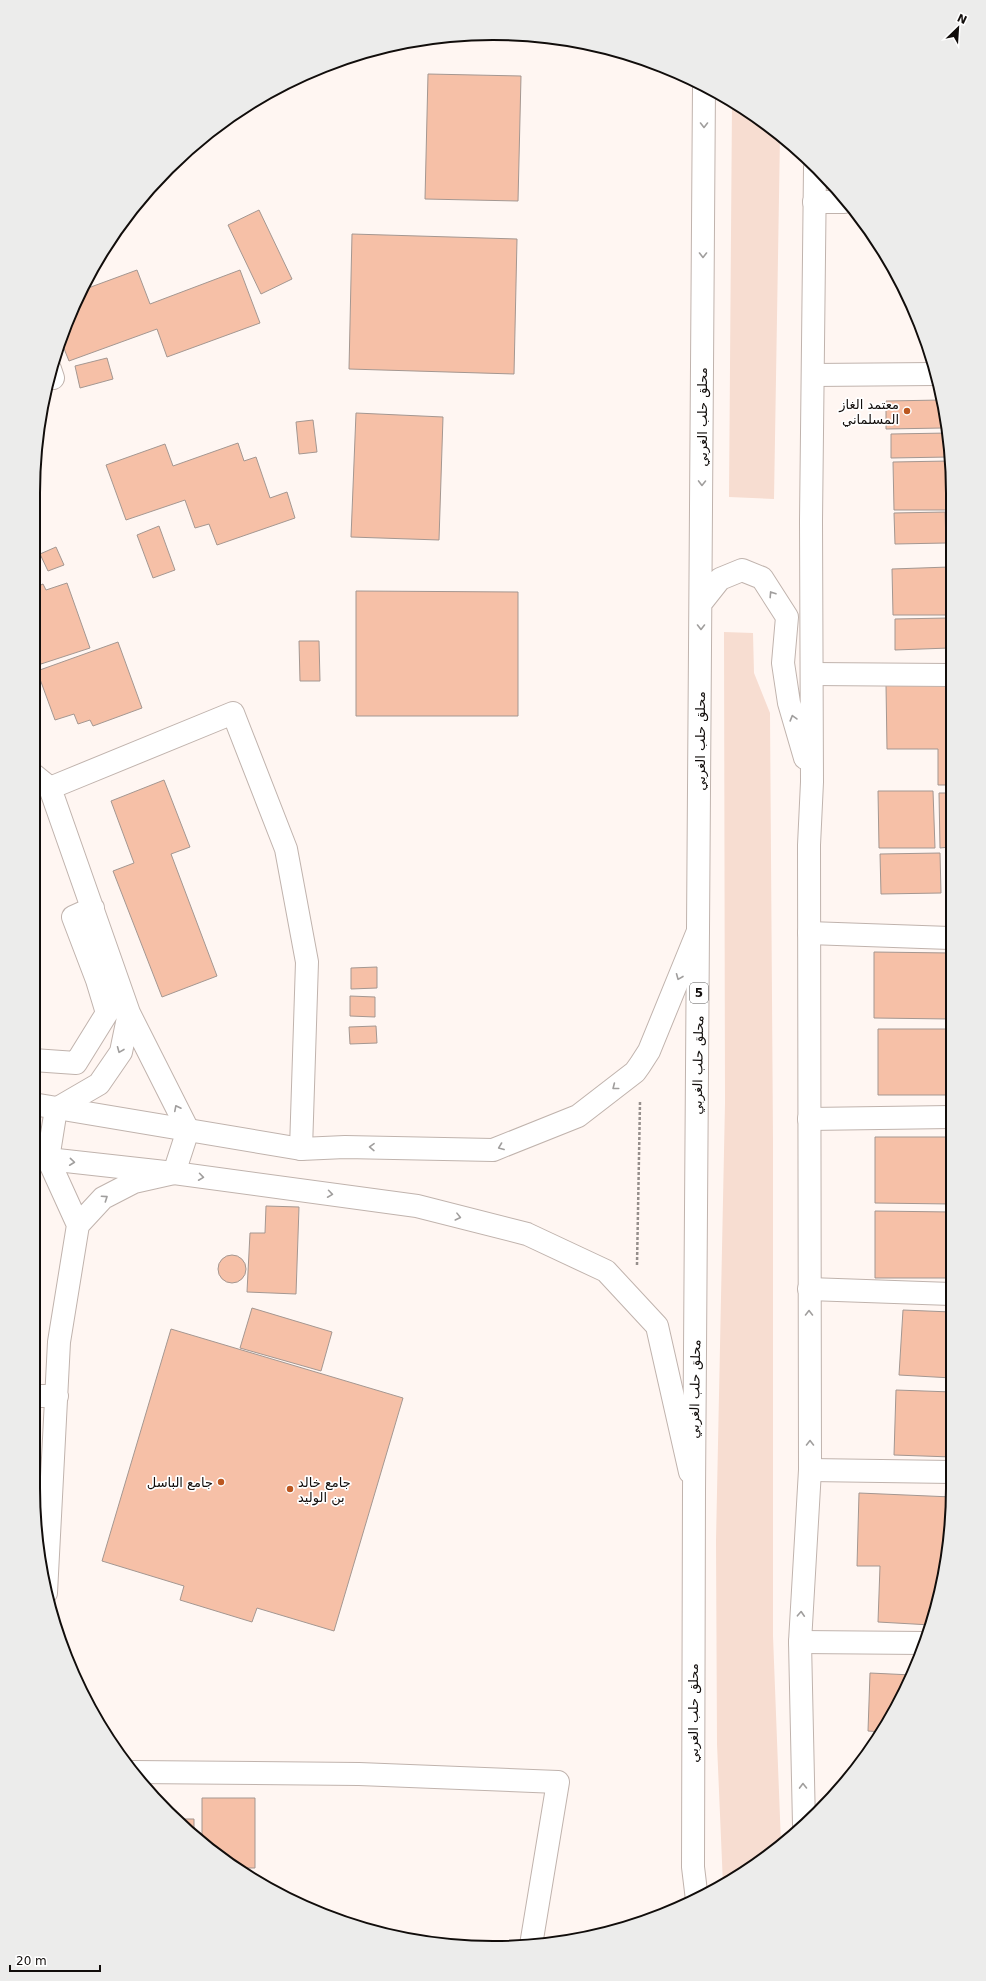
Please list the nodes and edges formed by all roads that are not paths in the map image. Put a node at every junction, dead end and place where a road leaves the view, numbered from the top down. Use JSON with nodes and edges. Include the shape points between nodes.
{"nodes":[{"id":1,"x":704,"y":93,"type":"edge"},
{"id":2,"x":815,"y":175,"type":"edge"},
{"id":3,"x":814,"y":202,"type":"junction"},
{"id":4,"x":840,"y":202,"type":"edge"},
{"id":5,"x":813,"y":374,"type":"junction"},
{"id":6,"x":930,"y":374,"type":"edge"},
{"id":7,"x":701,"y":603,"type":"junction"},
{"id":8,"x":812,"y":674,"type":"junction"},
{"id":9,"x":946,"y":675,"type":"edge"},
{"id":10,"x":42,"y":782,"type":"edge"},
{"id":11,"x":812,"y":782,"type":"junction"},
{"id":12,"x":93,"y":908,"type":"junction"},
{"id":13,"x":699,"y":928,"type":"junction"},
{"id":14,"x":809,"y":933,"type":"junction"},
{"id":15,"x":946,"y":938,"type":"edge"},
{"id":16,"x":129,"y":1013,"type":"junction"},
{"id":17,"x":40,"y":1060,"type":"edge"},
{"id":18,"x":40,"y":1106,"type":"edge"},
{"id":19,"x":56,"y":1109,"type":"junction"},
{"id":20,"x":946,"y":1117,"type":"edge"},
{"id":21,"x":809,"y":1119,"type":"junction"},
{"id":22,"x":188,"y":1130,"type":"junction"},
{"id":23,"x":301,"y":1149,"type":"junction"},
{"id":24,"x":41,"y":1157,"type":"edge"},
{"id":25,"x":174,"y":1173,"type":"junction"},
{"id":26,"x":78,"y":1225,"type":"junction"},
{"id":27,"x":809,"y":1289,"type":"junction"},
{"id":28,"x":946,"y":1294,"type":"edge"},
{"id":29,"x":40,"y":1396,"type":"edge"},
{"id":30,"x":57,"y":1396,"type":"junction"},
{"id":31,"x":810,"y":1470,"type":"junction"},
{"id":32,"x":946,"y":1472,"type":"edge"},
{"id":33,"x":694,"y":1491,"type":"junction"},
{"id":34,"x":47,"y":1567,"type":"edge"},
{"id":35,"x":800,"y":1642,"type":"junction"},
{"id":36,"x":919,"y":1643,"type":"edge"},
{"id":37,"x":140,"y":1772,"type":"edge"},
{"id":38,"x":804,"y":1817,"type":"edge"},
{"id":39,"x":696,"y":1892,"type":"edge"},
{"id":40,"x":533,"y":1939,"type":"edge"}],
"edges":[{"from":1,"to":7,"type":"main road","name":"محلق حلب الغربي","number":"5","one_way":true},
{"from":2,"to":3,"type":"main road"},
{"from":3,"to":4,"type":"main road"},
{"from":3,"to":5,"type":"main road"},
{"from":5,"to":6,"type":"main road"},
{"from":5,"to":8,"type":"main road"},
{"from":11,"to":7,"type":"main road","one_way":true,"via":[[789,703],[783,663],[787,617],[762,578],[742,570],[720,579]]},
{"from":7,"to":13,"type":"main road","name":"محلق حلب الغربي","number":"5","one_way":true},
{"from":8,"to":9,"type":"main road"},
{"from":8,"to":11,"type":"main road"},
{"from":10,"to":12,"type":"main road"},
{"from":10,"to":23,"type":"main road","via":[[233,713],[286,849],[307,962]]},
{"from":11,"to":14,"type":"main road"},
{"from":12,"to":16,"type":"main road"},
{"from":12,"to":17,"type":"main road","via":[[73,917],[107,1013],[76,1063]]},
{"from":13,"to":23,"type":"main road","one_way":true,"via":[[649,1051],[640,1065],[635,1072],[578,1116],[493,1150],[345,1147]]},
{"from":13,"to":33,"type":"main road","name":"محلق حلب الغربي","number":"5"},
{"from":14,"to":15,"type":"main road"},
{"from":14,"to":21,"type":"main road"},
{"from":16,"to":19,"type":"main road","one_way":true,"via":[[121,1052],[99,1084]]},
{"from":22,"to":16,"type":"main road","one_way":true},
{"from":18,"to":19,"type":"main road"},
{"from":19,"to":22,"type":"main road"},
{"from":19,"to":24,"type":"main road"},
{"from":20,"to":21,"type":"main road"},
{"from":21,"to":27,"type":"main road"},
{"from":22,"to":23,"type":"main road"},
{"from":22,"to":25,"type":"main road"},
{"from":24,"to":25,"type":"main road","one_way":true},
{"from":24,"to":26,"type":"main road"},
{"from":26,"to":25,"type":"main road","one_way":true,"via":[[103,1198],[134,1182]]},
{"from":25,"to":33,"type":"main road","one_way":true,"via":[[417,1206],[527,1234],[606,1271],[657,1326]]},
{"from":26,"to":30,"type":"main road","via":[[60,1342]]},
{"from":27,"to":28,"type":"main road"},
{"from":31,"to":27,"type":"main road","one_way":true},
{"from":29,"to":30,"type":"main road"},
{"from":30,"to":34,"type":"main road"},
{"from":31,"to":32,"type":"main road"},
{"from":35,"to":31,"type":"main road","one_way":true},
{"from":33,"to":39,"type":"main road","name":"محلق حلب الغربي","number":"5","via":[[693,1867]]},
{"from":35,"to":36,"type":"main road"},
{"from":38,"to":35,"type":"main road","one_way":true},
{"from":37,"to":40,"type":"main road","via":[[359,1774],[558,1782]]}]}
